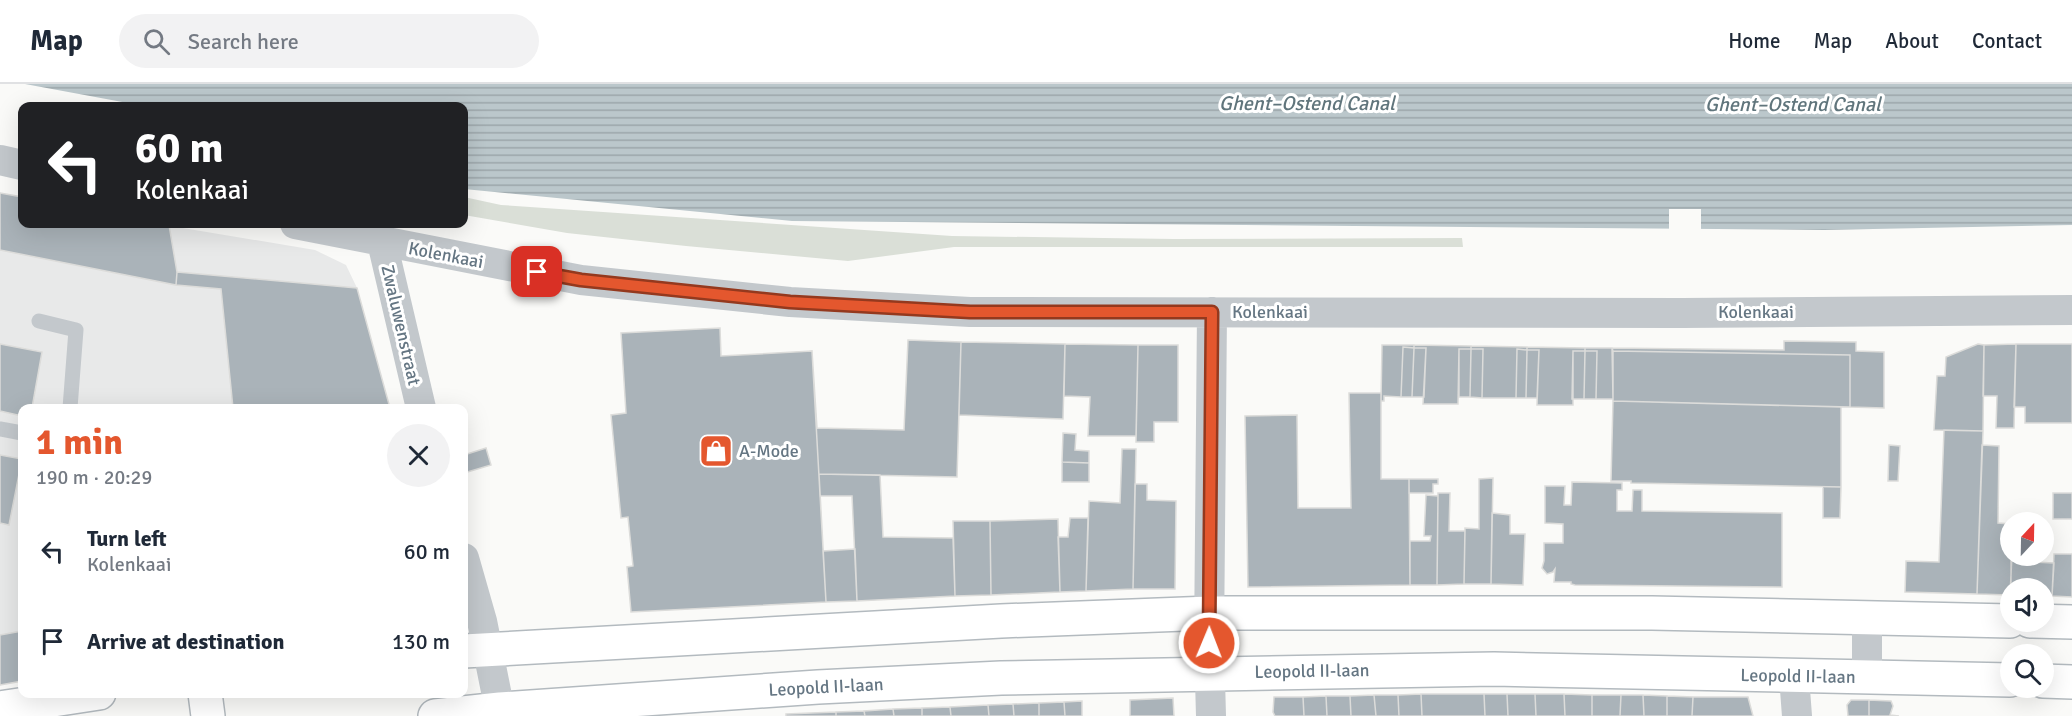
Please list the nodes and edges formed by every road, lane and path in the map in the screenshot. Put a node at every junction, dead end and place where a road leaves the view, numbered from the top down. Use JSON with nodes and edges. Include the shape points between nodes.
{"nodes":[{"id":1,"x":0,"y":160,"type":"edge"},
{"id":2,"x":18,"y":164,"type":"edge"},
{"id":3,"x":314,"y":228,"type":"edge"},
{"id":4,"x":382,"y":242,"type":"junction"},
{"id":5,"x":2072,"y":310,"type":"edge"},
{"id":6,"x":1212,"y":312,"type":"junction"},
{"id":7,"x":39,"y":321,"type":"dead end"},
{"id":8,"x":70,"y":404,"type":"edge"},
{"id":9,"x":420,"y":404,"type":"edge"},
{"id":10,"x":0,"y":429,"type":"edge"},
{"id":11,"x":18,"y":432,"type":"edge"},
{"id":12,"x":468,"y":572,"type":"edge"},
{"id":13,"x":1210,"y":613,"type":"junction"},
{"id":14,"x":1867,"y":617,"type":"junction"},
{"id":15,"x":2000,"y":621,"type":"edge"},
{"id":16,"x":2054,"y":622,"type":"edge"},
{"id":17,"x":2072,"y":622,"type":"edge"},
{"id":18,"x":475,"y":650,"type":"edge"},
{"id":19,"x":1209,"y":673,"type":"junction"},
{"id":20,"x":1794,"y":676,"type":"junction"},
{"id":21,"x":1867,"y":677,"type":"junction"},
{"id":22,"x":2000,"y":680,"type":"edge"},
{"id":23,"x":2054,"y":681,"type":"edge"},
{"id":24,"x":2072,"y":682,"type":"edge"},
{"id":25,"x":66,"y":698,"type":"edge"},
{"id":26,"x":206,"y":698,"type":"edge"},
{"id":27,"x":0,"y":708,"type":"edge"},
{"id":28,"x":501,"y":712,"type":"edge"},
{"id":29,"x":208,"y":716,"type":"edge"},
{"id":30,"x":435,"y":716,"type":"edge"},
{"id":31,"x":1211,"y":716,"type":"edge"},
{"id":32,"x":1797,"y":716,"type":"edge"}],
"edges":[{"from":1,"to":2,"type":"street"},
{"from":3,"to":4,"type":"street","name":"Kolenkaai"},
{"from":4,"to":6,"type":"street","name":"Kolenkaai","via":[[581,280],[790,302],[970,312]]},
{"from":4,"to":9,"type":"street","name":"Zwaluwenstraat"},
{"from":5,"to":6,"type":"street","name":"Kolenkaai"},
{"from":6,"to":13,"type":"street"},
{"from":7,"to":8,"type":"lane","via":[[76,330]]},
{"from":10,"to":11,"type":"lane"},
{"from":12,"to":18,"type":"street","via":[[482,621]]},
{"from":13,"to":14,"type":"street"},
{"from":13,"to":18,"type":"street"},
{"from":13,"to":19,"type":"street"},
{"from":14,"to":15,"type":"street"},
{"from":14,"to":21,"type":"street"},
{"from":16,"to":17,"type":"street"},
{"from":18,"to":28,"type":"street"},
{"from":19,"to":20,"type":"street","name":"Leopold II-laan","via":[[1494,669]]},
{"from":19,"to":28,"type":"street","name":"Leopold II-laan","via":[[840,686]]},
{"from":19,"to":31,"type":"street"},
{"from":20,"to":21,"type":"street","name":"Leopold II-laan"},
{"from":20,"to":32,"type":"street"},
{"from":21,"to":22,"type":"street","name":"Leopold II-laan"},
{"from":23,"to":24,"type":"street"},
{"from":25,"to":27,"type":"street"},
{"from":26,"to":29,"type":"street"},
{"from":28,"to":30,"type":"street","name":"Leopold II-laan"}]}
